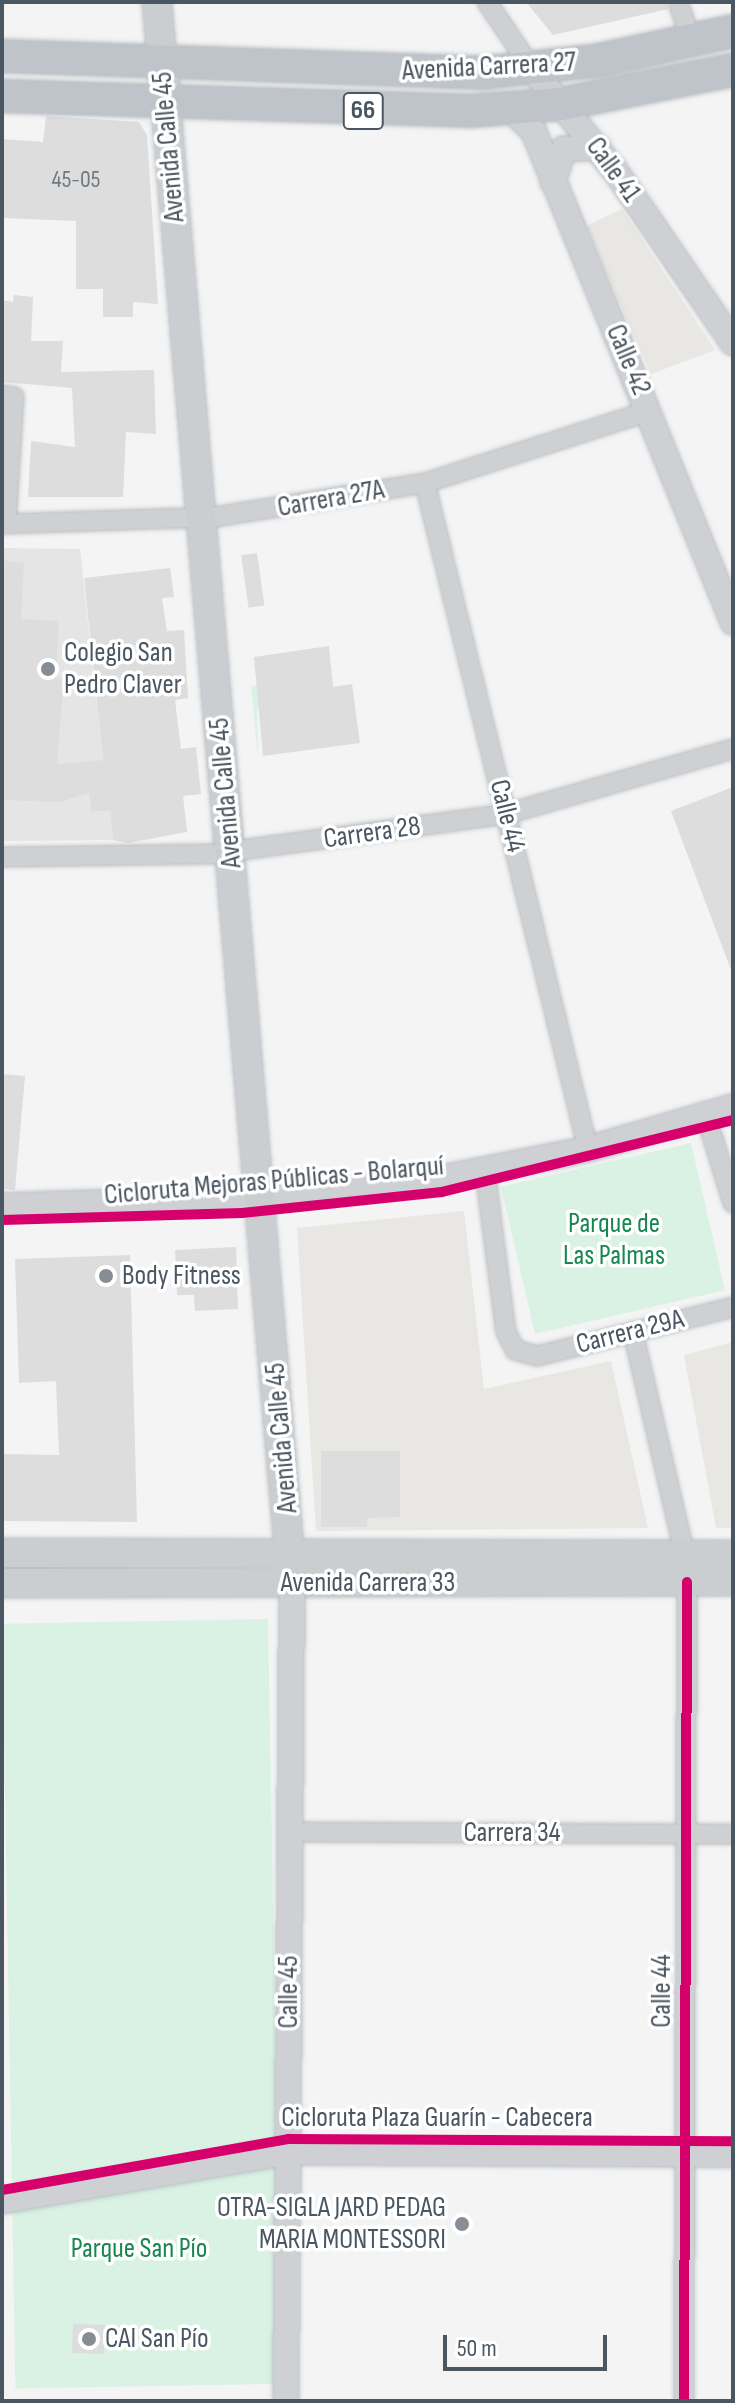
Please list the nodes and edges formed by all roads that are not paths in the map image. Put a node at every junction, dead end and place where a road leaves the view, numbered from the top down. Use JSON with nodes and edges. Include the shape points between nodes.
{"nodes":[{"id":1,"x":157,"y":2,"type":"edge"},
{"id":2,"x":487,"y":2,"type":"edge"},
{"id":3,"x":678,"y":2,"type":"edge"},
{"id":4,"x":733,"y":31,"type":"edge"},
{"id":5,"x":692,"y":42,"type":"junction"},
{"id":6,"x":2,"y":56,"type":"edge"},
{"id":7,"x":162,"y":64,"type":"junction"},
{"id":8,"x":532,"y":69,"type":"junction"},
{"id":9,"x":733,"y":70,"type":"edge"},
{"id":10,"x":2,"y":96,"type":"edge"},
{"id":11,"x":165,"y":101,"type":"junction"},
{"id":12,"x":561,"y":104,"type":"junction"},
{"id":13,"x":510,"y":108,"type":"junction"},
{"id":14,"x":598,"y":147,"type":"junction"},
{"id":15,"x":553,"y":182,"type":"junction"},
{"id":16,"x":733,"y":343,"type":"edge"},
{"id":17,"x":8,"y":396,"type":"edge"},
{"id":18,"x":649,"y":411,"type":"junction"},
{"id":19,"x":425,"y":483,"type":"junction"},
{"id":20,"x":202,"y":518,"type":"junction"},
{"id":21,"x":4,"y":524,"type":"edge"},
{"id":22,"x":733,"y":622,"type":"edge"},
{"id":23,"x":733,"y":749,"type":"edge"},
{"id":24,"x":506,"y":814,"type":"junction"},
{"id":25,"x":231,"y":852,"type":"junction"},
{"id":26,"x":2,"y":857,"type":"edge"},
{"id":27,"x":733,"y":1107,"type":"edge"},
{"id":28,"x":706,"y":1116,"type":"junction"},
{"id":29,"x":588,"y":1149,"type":"junction"},
{"id":30,"x":485,"y":1171,"type":"junction"},
{"id":31,"x":261,"y":1197,"type":"junction"},
{"id":32,"x":733,"y":1203,"type":"edge"},
{"id":33,"x":2,"y":1206,"type":"edge"},
{"id":34,"x":733,"y":1307,"type":"edge"},
{"id":35,"x":633,"y":1332,"type":"junction"},
{"id":36,"x":2,"y":1553,"type":"edge"},
{"id":37,"x":291,"y":1553,"type":"junction"},
{"id":38,"x":733,"y":1555,"type":"edge"},
{"id":39,"x":686,"y":1568,"type":"junction"},
{"id":40,"x":733,"y":1581,"type":"edge"},
{"id":41,"x":2,"y":1583,"type":"edge"},
{"id":42,"x":292,"y":1583,"type":"junction"},
{"id":43,"x":290,"y":1832,"type":"junction"},
{"id":44,"x":687,"y":1833,"type":"junction"},
{"id":45,"x":733,"y":1834,"type":"edge"},
{"id":46,"x":288,"y":2152,"type":"junction"},
{"id":47,"x":686,"y":2154,"type":"junction"},
{"id":48,"x":733,"y":2154,"type":"edge"},
{"id":49,"x":2,"y":2201,"type":"edge"},
{"id":50,"x":286,"y":2401,"type":"edge"},
{"id":51,"x":684,"y":2401,"type":"edge"}],
"edges":[{"from":1,"to":7,"type":"main road","name":"Avenida Calle 45"},
{"from":2,"to":8,"type":"street","name":"Calle 41"},
{"from":3,"to":5,"type":"street"},
{"from":4,"to":5,"type":"highway","name":"Avenida Carrera 27","number":"66"},
{"from":5,"to":8,"type":"highway","name":"Avenida Carrera 27","number":"66"},
{"from":6,"to":7,"type":"highway","name":"Avenida Carrera 27","number":"66"},
{"from":7,"to":8,"type":"highway","name":"Avenida Carrera 27","number":"66"},
{"from":7,"to":11,"type":"main road","name":"Avenida Calle 45"},
{"from":8,"to":12,"type":"street","name":"Calle 41"},
{"from":9,"to":12,"type":"highway","name":"Avenida Carrera 27","number":"66"},
{"from":10,"to":11,"type":"highway","name":"Avenida Carrera 27","number":"66"},
{"from":11,"to":13,"type":"highway","name":"Avenida Carrera 27","number":"66","via":[[400,112]]},
{"from":11,"to":20,"type":"main road","name":"Avenida Calle 45"},
{"from":12,"to":13,"type":"highway","name":"Avenida Carrera 27","number":"66"},
{"from":12,"to":14,"type":"street","name":"Calle 41"},
{"from":13,"to":15,"type":"street","name":"Calle 42","via":[[534,132]]},
{"from":14,"to":15,"type":"street","via":[[564,149]]},
{"from":14,"to":16,"type":"street","name":"Calle 41"},
{"from":15,"to":18,"type":"street","name":"Calle 42"},
{"from":17,"to":21,"type":"street"},
{"from":18,"to":19,"type":"street","name":"Carrera 27A"},
{"from":18,"to":22,"type":"street","name":"Calle 42"},
{"from":19,"to":20,"type":"street","name":"Carrera 27A"},
{"from":19,"to":24,"type":"street","name":"Calle 44"},
{"from":20,"to":21,"type":"street","name":"Carrera 27A"},
{"from":20,"to":25,"type":"main road","name":"Avenida Calle 45"},
{"from":23,"to":24,"type":"street","name":"Carrera 28"},
{"from":24,"to":25,"type":"street","name":"Carrera 28"},
{"from":24,"to":29,"type":"street","name":"Calle 44"},
{"from":25,"to":26,"type":"street","name":"Carrera 28"},
{"from":25,"to":31,"type":"main road","name":"Avenida Calle 45"},
{"from":27,"to":28,"type":"street"},
{"from":28,"to":29,"type":"street"},
{"from":28,"to":32,"type":"street"},
{"from":29,"to":30,"type":"street"},
{"from":30,"to":31,"type":"street"},
{"from":30,"to":35,"type":"street","name":"Carrera 29A","via":[[506,1332],[526,1355]]},
{"from":31,"to":33,"type":"street"},
{"from":31,"to":37,"type":"main road","name":"Avenida Calle 45"},
{"from":34,"to":35,"type":"street","name":"Carrera 29A"},
{"from":35,"to":39,"type":"street","name":"Calle 44"},
{"from":36,"to":37,"type":"main road","name":"Avenida Carrera 33"},
{"from":37,"to":39,"type":"main road","name":"Avenida Carrera 33"},
{"from":37,"to":42,"type":"main road","name":"Avenida Calle 45"},
{"from":38,"to":39,"type":"main road","name":"Avenida Carrera 33"},
{"from":39,"to":40,"type":"main road","name":"Avenida Carrera 33"},
{"from":39,"to":42,"type":"main road","name":"Avenida Carrera 33"},
{"from":39,"to":44,"type":"street","name":"Calle 44"},
{"from":41,"to":42,"type":"main road","name":"Avenida Carrera 33"},
{"from":42,"to":43,"type":"street","name":"Calle 45"},
{"from":43,"to":44,"type":"street","name":"Carrera 34"},
{"from":43,"to":46,"type":"street","name":"Calle 45"},
{"from":44,"to":45,"type":"street","name":"Carrera 34"},
{"from":44,"to":47,"type":"street","name":"Calle 44"},
{"from":46,"to":47,"type":"street"},
{"from":46,"to":49,"type":"street"},
{"from":46,"to":50,"type":"street","name":"Calle 45"},
{"from":47,"to":48,"type":"street"},
{"from":47,"to":51,"type":"street","name":"Calle 44"}]}
